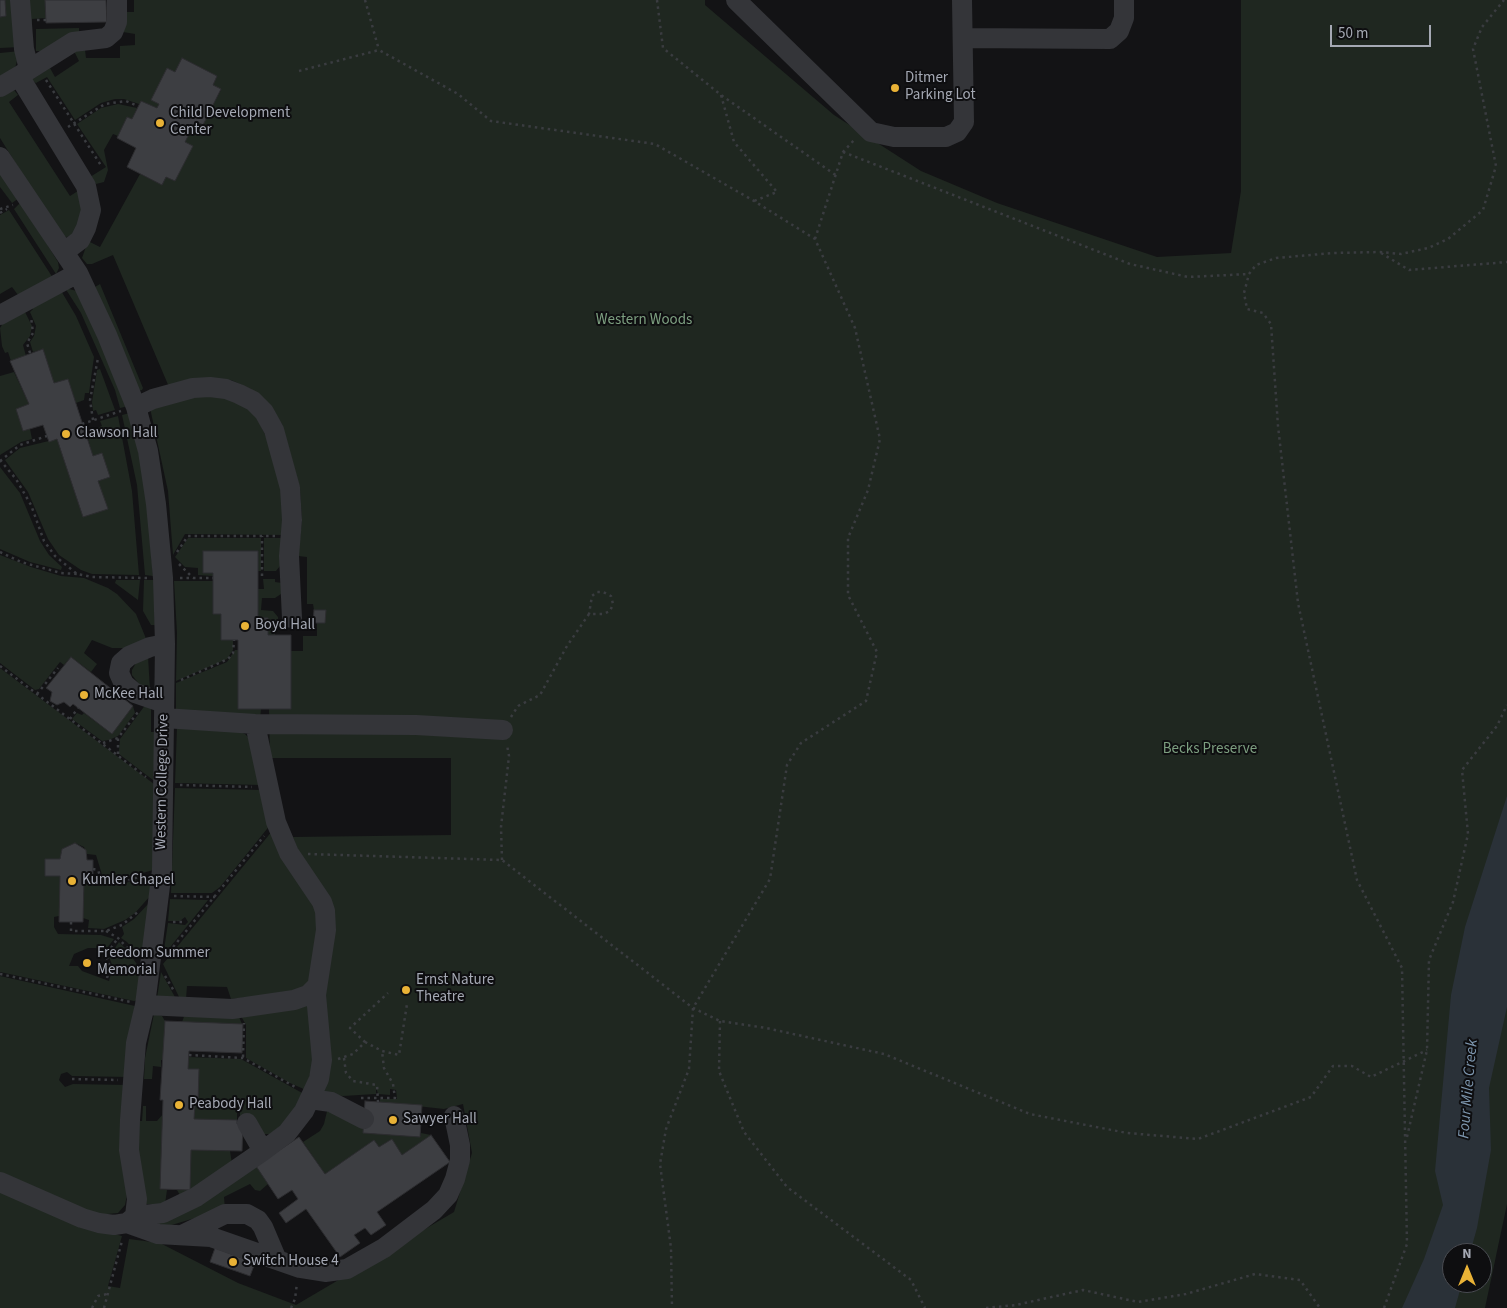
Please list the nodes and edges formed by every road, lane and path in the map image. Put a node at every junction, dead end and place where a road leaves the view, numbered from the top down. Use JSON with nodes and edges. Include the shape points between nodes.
{"nodes":[{"id":1,"x":20,"y":0,"type":"edge"},
{"id":2,"x":117,"y":0,"type":"edge"},
{"id":3,"x":365,"y":0,"type":"edge"},
{"id":4,"x":657,"y":0,"type":"edge"},
{"id":5,"x":736,"y":0,"type":"edge"},
{"id":6,"x":962,"y":0,"type":"edge"},
{"id":7,"x":1124,"y":0,"type":"edge"},
{"id":8,"x":1504,"y":0,"type":"edge"},
{"id":9,"x":963,"y":38,"type":"junction"},
{"id":10,"x":379,"y":50,"type":"junction"},
{"id":11,"x":299,"y":71,"type":"dead end"},
{"id":12,"x":31,"y":75,"type":"junction"},
{"id":13,"x":0,"y":87,"type":"edge"},
{"id":14,"x":721,"y":95,"type":"junction"},
{"id":15,"x":138,"y":106,"type":"dead end"},
{"id":16,"x":74,"y":123,"type":"junction"},
{"id":17,"x":866,"y":127,"type":"junction"},
{"id":18,"x":57,"y":135,"type":"junction"},
{"id":19,"x":843,"y":152,"type":"junction"},
{"id":20,"x":0,"y":157,"type":"edge"},
{"id":21,"x":102,"y":167,"type":"dead end"},
{"id":22,"x":837,"y":176,"type":"junction"},
{"id":23,"x":754,"y":201,"type":"junction"},
{"id":24,"x":10,"y":206,"type":"dead end"},
{"id":25,"x":0,"y":213,"type":"edge"},
{"id":26,"x":815,"y":239,"type":"junction"},
{"id":27,"x":64,"y":252,"type":"junction"},
{"id":28,"x":1380,"y":252,"type":"junction"},
{"id":29,"x":1507,"y":262,"type":"edge"},
{"id":30,"x":78,"y":273,"type":"junction"},
{"id":31,"x":1249,"y":274,"type":"junction"},
{"id":32,"x":23,"y":302,"type":"junction"},
{"id":33,"x":0,"y":316,"type":"edge"},
{"id":34,"x":30,"y":353,"type":"dead end"},
{"id":35,"x":98,"y":358,"type":"dead end"},
{"id":36,"x":136,"y":407,"type":"junction"},
{"id":37,"x":93,"y":420,"type":"junction"},
{"id":38,"x":82,"y":424,"type":"dead end"},
{"id":39,"x":47,"y":436,"type":"dead end"},
{"id":40,"x":0,"y":460,"type":"edge"},
{"id":41,"x":262,"y":536,"type":"junction"},
{"id":42,"x":290,"y":536,"type":"junction"},
{"id":43,"x":0,"y":552,"type":"edge"},
{"id":44,"x":173,"y":558,"type":"dead end"},
{"id":45,"x":178,"y":563,"type":"dead end"},
{"id":46,"x":77,"y":574,"type":"junction"},
{"id":47,"x":262,"y":576,"type":"dead end"},
{"id":48,"x":154,"y":578,"type":"dead end"},
{"id":49,"x":172,"y":578,"type":"dead end"},
{"id":50,"x":193,"y":578,"type":"junction"},
{"id":51,"x":214,"y":578,"type":"dead end"},
{"id":52,"x":589,"y":614,"type":"junction"},
{"id":53,"x":292,"y":618,"type":"dead end"},
{"id":54,"x":234,"y":640,"type":"dead end"},
{"id":55,"x":165,"y":644,"type":"junction"},
{"id":56,"x":0,"y":666,"type":"edge"},
{"id":57,"x":58,"y":668,"type":"dead end"},
{"id":58,"x":175,"y":682,"type":"dead end"},
{"id":59,"x":37,"y":694,"type":"junction"},
{"id":60,"x":1507,"y":705,"type":"edge"},
{"id":61,"x":78,"y":708,"type":"dead end"},
{"id":62,"x":160,"y":712,"type":"junction"},
{"id":63,"x":70,"y":719,"type":"junction"},
{"id":64,"x":262,"y":719,"type":"junction"},
{"id":65,"x":503,"y":730,"type":"junction"},
{"id":66,"x":118,"y":738,"type":"junction"},
{"id":67,"x":101,"y":743,"type":"junction"},
{"id":68,"x":118,"y":755,"type":"junction"},
{"id":69,"x":152,"y":781,"type":"dead end"},
{"id":70,"x":173,"y":785,"type":"dead end"},
{"id":71,"x":269,"y":788,"type":"junction"},
{"id":72,"x":276,"y":822,"type":"junction"},
{"id":73,"x":290,"y":853,"type":"junction"},
{"id":74,"x":502,"y":860,"type":"junction"},
{"id":75,"x":93,"y":869,"type":"dead end"},
{"id":76,"x":162,"y":870,"type":"junction"},
{"id":77,"x":101,"y":879,"type":"junction"},
{"id":78,"x":84,"y":883,"type":"dead end"},
{"id":79,"x":169,"y":896,"type":"dead end"},
{"id":80,"x":214,"y":897,"type":"junction"},
{"id":81,"x":141,"y":909,"type":"dead end"},
{"id":82,"x":71,"y":922,"type":"dead end"},
{"id":83,"x":166,"y":922,"type":"dead end"},
{"id":84,"x":184,"y":922,"type":"dead end"},
{"id":85,"x":106,"y":931,"type":"junction"},
{"id":86,"x":118,"y":938,"type":"junction"},
{"id":87,"x":167,"y":955,"type":"dead end"},
{"id":88,"x":137,"y":958,"type":"dead end"},
{"id":89,"x":0,"y":974,"type":"edge"},
{"id":90,"x":164,"y":974,"type":"dead end"},
{"id":91,"x":107,"y":978,"type":"dead end"},
{"id":92,"x":317,"y":986,"type":"junction"},
{"id":93,"x":388,"y":993,"type":"dead end"},
{"id":94,"x":407,"y":1004,"type":"dead end"},
{"id":95,"x":145,"y":1005,"type":"junction"},
{"id":96,"x":183,"y":1007,"type":"junction"},
{"id":97,"x":693,"y":1008,"type":"junction"},
{"id":98,"x":720,"y":1021,"type":"junction"},
{"id":99,"x":366,"y":1042,"type":"junction"},
{"id":100,"x":1428,"y":1050,"type":"junction"},
{"id":101,"x":382,"y":1051,"type":"junction"},
{"id":102,"x":189,"y":1056,"type":"dead end"},
{"id":103,"x":344,"y":1058,"type":"junction"},
{"id":104,"x":322,"y":1060,"type":"junction"},
{"id":105,"x":1404,"y":1061,"type":"junction"},
{"id":106,"x":72,"y":1078,"type":"dead end"},
{"id":107,"x":133,"y":1081,"type":"junction"},
{"id":108,"x":311,"y":1096,"type":"junction"},
{"id":109,"x":378,"y":1097,"type":"junction"},
{"id":110,"x":352,"y":1098,"type":"dead end"},
{"id":111,"x":378,"y":1102,"type":"dead end"},
{"id":112,"x":198,"y":1103,"type":"dead end"},
{"id":113,"x":454,"y":1116,"type":"dead end"},
{"id":114,"x":364,"y":1118,"type":"dead end"},
{"id":115,"x":247,"y":1123,"type":"joint"},
{"id":116,"x":1406,"y":1141,"type":"junction"},
{"id":117,"x":263,"y":1151,"type":"junction"},
{"id":118,"x":0,"y":1182,"type":"edge"},
{"id":119,"x":131,"y":1219,"type":"junction"},
{"id":120,"x":182,"y":1235,"type":"junction"},
{"id":121,"x":277,"y":1260,"type":"junction"},
{"id":122,"x":300,"y":1268,"type":"junction"},
{"id":123,"x":107,"y":1294,"type":"junction"},
{"id":124,"x":92,"y":1308,"type":"edge"},
{"id":125,"x":104,"y":1308,"type":"edge"},
{"id":126,"x":291,"y":1308,"type":"edge"},
{"id":127,"x":672,"y":1308,"type":"edge"},
{"id":128,"x":925,"y":1308,"type":"edge"},
{"id":129,"x":986,"y":1308,"type":"edge"},
{"id":130,"x":1320,"y":1308,"type":"edge"},
{"id":131,"x":1384,"y":1308,"type":"edge"}],
"edges":[{"from":1,"to":12,"type":"street","via":[[24,49]]},
{"from":2,"to":12,"type":"street","via":[[117,22],[113,32],[106,38],[73,42]]},
{"from":3,"to":10,"type":"path"},
{"from":4,"to":14,"type":"path","via":[[663,48]]},
{"from":5,"to":17,"type":"street"},
{"from":6,"to":9,"type":"street"},
{"from":7,"to":9,"type":"street","via":[[1124,18],[1119,31],[1110,39]]},
{"from":8,"to":28,"type":"path","via":[[1482,27],[1473,49],[1496,166],[1483,210],[1448,239],[1428,248],[1401,254]]},
{"from":9,"to":17,"type":"street","via":[[964,122],[957,132],[946,137],[894,137],[871,132]]},
{"from":10,"to":11,"type":"path"},
{"from":10,"to":23,"type":"path","via":[[458,94],[490,121],[656,144]]},
{"from":12,"to":13,"type":"street"},
{"from":12,"to":16,"type":"path"},
{"from":12,"to":18,"type":"street"},
{"from":14,"to":22,"type":"path"},
{"from":14,"to":23,"type":"path","via":[[734,142],[776,192]]},
{"from":15,"to":16,"type":"path","via":[[126,102],[105,104]]},
{"from":16,"to":18,"type":"path"},
{"from":16,"to":21,"type":"path"},
{"from":17,"to":19,"type":"path"},
{"from":18,"to":27,"type":"street","via":[[86,186],[91,210],[80,240]]},
{"from":19,"to":22,"type":"path"},
{"from":19,"to":31,"type":"path","via":[[1130,264],[1188,277]]},
{"from":20,"to":27,"type":"street","name":"Western College Drive"},
{"from":22,"to":26,"type":"path"},
{"from":23,"to":26,"type":"path"},
{"from":24,"to":25,"type":"path"},
{"from":26,"to":97,"type":"path","via":[[855,328],[880,438],[868,490],[848,538],[848,595],[876,652],[866,701],[801,743],[787,765],[770,879]]},
{"from":27,"to":30,"type":"street","name":"Western College Drive"},
{"from":28,"to":29,"type":"path","via":[[1410,270]]},
{"from":28,"to":31,"type":"path","via":[[1276,258],[1256,265]]},
{"from":30,"to":32,"type":"street"},
{"from":30,"to":36,"type":"street","name":"Western College Drive"},
{"from":31,"to":105,"type":"path","via":[[1244,293],[1248,309],[1262,313],[1271,324],[1278,426],[1298,603],[1357,880],[1402,968]]},
{"from":32,"to":33,"type":"street"},
{"from":32,"to":34,"type":"path","via":[[33,327],[27,343]]},
{"from":35,"to":37,"type":"path","via":[[90,400]]},
{"from":36,"to":37,"type":"path"},
{"from":36,"to":42,"type":"street","via":[[153,398],[210,387],[226,389],[253,401],[271,422],[288,474],[292,503]]},
{"from":36,"to":55,"type":"street","name":"Western College Drive","via":[[148,451],[156,504]]},
{"from":37,"to":38,"type":"path"},
{"from":39,"to":40,"type":"path","via":[[20,445]]},
{"from":40,"to":46,"type":"path","via":[[31,505],[44,541],[55,556]]},
{"from":41,"to":42,"type":"path"},
{"from":41,"to":44,"type":"path","via":[[188,536]]},
{"from":41,"to":47,"type":"path"},
{"from":42,"to":53,"type":"street"},
{"from":43,"to":46,"type":"path","via":[[21,562]]},
{"from":45,"to":50,"type":"path"},
{"from":46,"to":48,"type":"path"},
{"from":49,"to":50,"type":"path"},
{"from":50,"to":51,"type":"path"},
{"from":52,"to":52,"type":"path","via":[[610,611],[613,604],[611,596],[604,592],[592,596]]},
{"from":52,"to":65,"type":"path","via":[[540,695],[518,706]]},
{"from":54,"to":58,"type":"path","via":[[233,653],[228,659]]},
{"from":55,"to":62,"type":"street","name":"Western College Drive"},
{"from":55,"to":62,"type":"street","via":[[136,653],[121,663],[119,673],[124,684]]},
{"from":56,"to":59,"type":"path"},
{"from":57,"to":59,"type":"path"},
{"from":59,"to":63,"type":"path"},
{"from":60,"to":100,"type":"path","via":[[1497,726],[1462,770],[1468,834],[1453,902],[1429,960]]},
{"from":61,"to":63,"type":"path"},
{"from":62,"to":64,"type":"street"},
{"from":62,"to":66,"type":"path"},
{"from":62,"to":76,"type":"street","name":"Western College Drive"},
{"from":63,"to":67,"type":"path"},
{"from":64,"to":65,"type":"street"},
{"from":64,"to":71,"type":"street"},
{"from":65,"to":74,"type":"path","via":[[509,756],[501,827]]},
{"from":66,"to":67,"type":"path"},
{"from":66,"to":68,"type":"path"},
{"from":67,"to":68,"type":"path"},
{"from":68,"to":69,"type":"path"},
{"from":70,"to":71,"type":"path"},
{"from":71,"to":72,"type":"street"},
{"from":72,"to":73,"type":"street"},
{"from":72,"to":80,"type":"path"},
{"from":73,"to":74,"type":"path"},
{"from":73,"to":92,"type":"street","via":[[322,902],[325,912],[326,930]]},
{"from":74,"to":97,"type":"path"},
{"from":75,"to":77,"type":"path","via":[[98,870]]},
{"from":76,"to":77,"type":"path","via":[[123,882]]},
{"from":76,"to":95,"type":"street","name":"Western College Drive"},
{"from":77,"to":78,"type":"path"},
{"from":79,"to":80,"type":"path"},
{"from":80,"to":87,"type":"path"},
{"from":81,"to":85,"type":"path","via":[[122,925]]},
{"from":82,"to":85,"type":"path","via":[[71,931]]},
{"from":83,"to":84,"type":"path"},
{"from":85,"to":86,"type":"path"},
{"from":86,"to":88,"type":"path"},
{"from":86,"to":91,"type":"path","via":[[106,955],[110,967]]},
{"from":89,"to":95,"type":"path"},
{"from":90,"to":96,"type":"path"},
{"from":92,"to":96,"type":"street","via":[[308,995],[294,1000],[232,1009]]},
{"from":92,"to":104,"type":"street"},
{"from":93,"to":99,"type":"path","via":[[350,1028]]},
{"from":94,"to":101,"type":"path","via":[[399,1055]]},
{"from":95,"to":96,"type":"street"},
{"from":95,"to":107,"type":"street","name":"Western College Drive","via":[[136,1043]]},
{"from":97,"to":98,"type":"path"},
{"from":97,"to":127,"type":"path","via":[[689,1070],[666,1129],[660,1164],[671,1248]]},
{"from":98,"to":105,"type":"path","via":[[884,1054],[1030,1114],[1127,1134],[1198,1139],[1311,1097],[1333,1066],[1352,1066],[1370,1077]]},
{"from":98,"to":128,"type":"path","via":[[719,1071],[744,1132],[787,1187],[911,1280]]},
{"from":99,"to":101,"type":"path"},
{"from":99,"to":103,"type":"path"},
{"from":100,"to":105,"type":"path"},
{"from":100,"to":116,"type":"path"},
{"from":101,"to":109,"type":"path","via":[[384,1068],[394,1084],[394,1098]]},
{"from":102,"to":108,"type":"path","via":[[243,1058]]},
{"from":103,"to":104,"type":"path"},
{"from":103,"to":109,"type":"path","via":[[348,1076],[356,1083],[377,1085]]},
{"from":104,"to":108,"type":"street","via":[[319,1079]]},
{"from":105,"to":116,"type":"path"},
{"from":106,"to":107,"type":"path"},
{"from":107,"to":119,"type":"street","name":"Western College Drive","via":[[129,1150],[137,1199]]},
{"from":108,"to":114,"type":"street"},
{"from":108,"to":117,"type":"street","via":[[287,1133]]},
{"from":109,"to":110,"type":"path"},
{"from":109,"to":111,"type":"path"},
{"from":112,"to":115,"type":"path","via":[[239,1105],[238,1122]]},
{"from":113,"to":122,"type":"street","via":[[460,1160],[448,1195],[434,1210],[384,1248],[347,1269],[325,1272]]},
{"from":115,"to":117,"type":"street"},
{"from":116,"to":131,"type":"path","via":[[1407,1244]]},
{"from":117,"to":119,"type":"street","via":[[196,1197],[163,1213]]},
{"from":118,"to":119,"type":"street","via":[[82,1218],[114,1225]]},
{"from":119,"to":120,"type":"street","via":[[158,1234]]},
{"from":119,"to":123,"type":"path"},
{"from":120,"to":121,"type":"street","via":[[211,1236]]},
{"from":120,"to":121,"type":"street","via":[[225,1214],[247,1214],[263,1227]]},
{"from":121,"to":122,"type":"street"},
{"from":122,"to":126,"type":"path"},
{"from":123,"to":124,"type":"path","via":[[98,1296]]},
{"from":123,"to":125,"type":"path"},
{"from":129,"to":130,"type":"path","via":[[1016,1305],[1083,1290],[1138,1302],[1186,1294],[1255,1274],[1300,1280]]}]}
